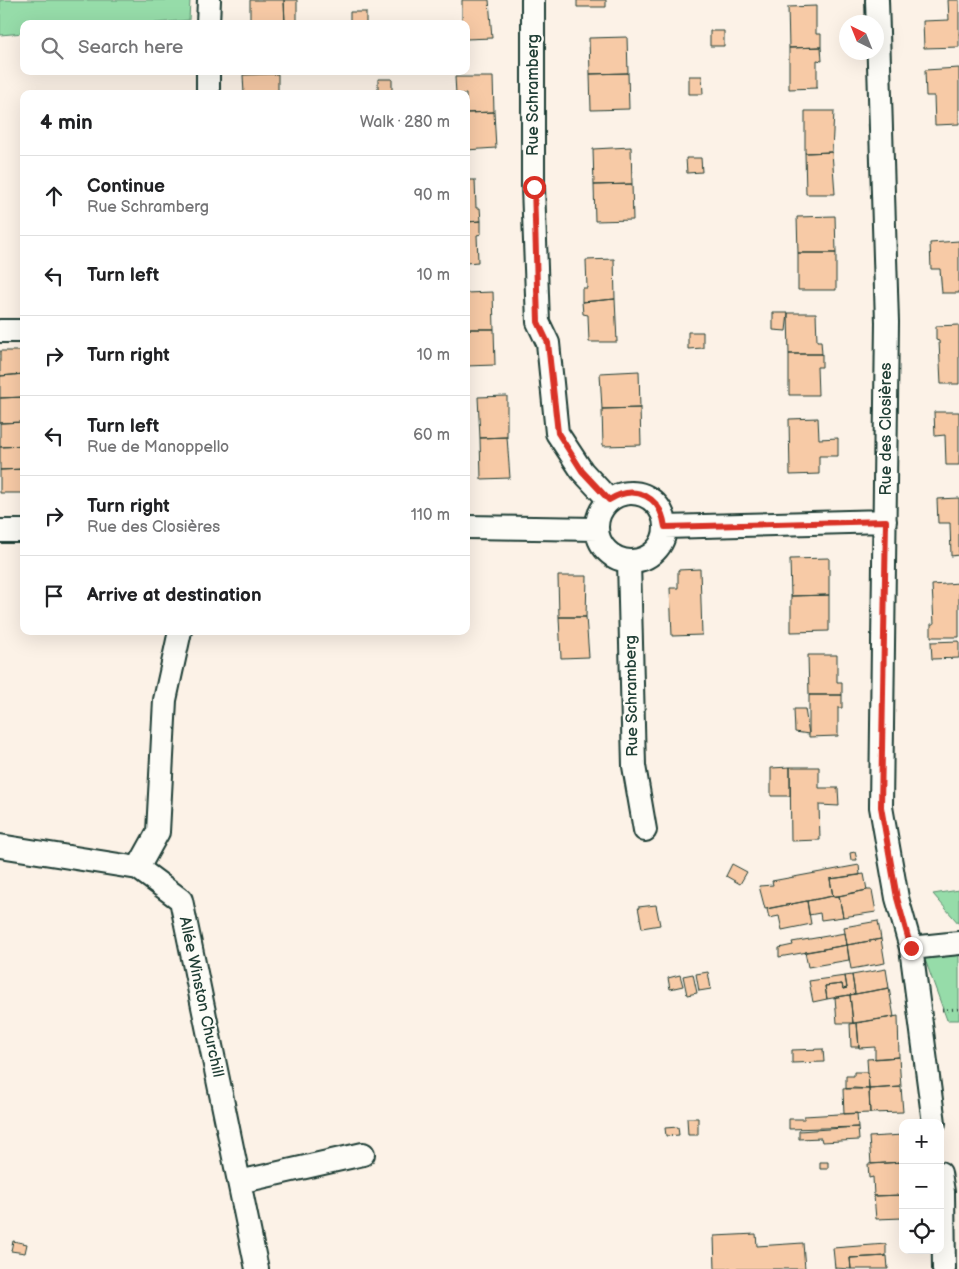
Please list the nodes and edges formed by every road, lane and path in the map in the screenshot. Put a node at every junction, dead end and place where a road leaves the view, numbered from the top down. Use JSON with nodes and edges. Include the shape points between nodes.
{"nodes":[{"id":1,"x":209,"y":0,"type":"edge"},
{"id":2,"x":533,"y":0,"type":"edge"},
{"id":3,"x":877,"y":0,"type":"edge"},
{"id":4,"x":208,"y":20,"type":"edge"},
{"id":5,"x":208,"y":75,"type":"edge"},
{"id":6,"x":208,"y":90,"type":"edge"},
{"id":7,"x":0,"y":331,"type":"edge"},
{"id":8,"x":20,"y":331,"type":"edge"},
{"id":9,"x":609,"y":500,"type":"junction"},
{"id":10,"x":886,"y":521,"type":"junction"},
{"id":11,"x":470,"y":526,"type":"edge"},
{"id":12,"x":665,"y":527,"type":"junction"},
{"id":13,"x":596,"y":529,"type":"junction"},
{"id":14,"x":0,"y":531,"type":"edge"},
{"id":15,"x":20,"y":531,"type":"edge"},
{"id":16,"x":630,"y":561,"type":"junction"},
{"id":17,"x":179,"y":635,"type":"edge"},
{"id":18,"x":644,"y":830,"type":"dead end"},
{"id":19,"x":0,"y":846,"type":"edge"},
{"id":20,"x":138,"y":868,"type":"junction"},
{"id":21,"x":959,"y":943,"type":"edge"},
{"id":22,"x":911,"y":948,"type":"junction"},
{"id":23,"x":933,"y":1119,"type":"edge"},
{"id":24,"x":363,"y":1154,"type":"dead end"},
{"id":25,"x":239,"y":1182,"type":"junction"},
{"id":26,"x":943,"y":1209,"type":"edge"},
{"id":27,"x":257,"y":1269,"type":"edge"},
{"id":28,"x":944,"y":1269,"type":"edge"}],
"edges":[{"from":1,"to":4,"type":"street"},
{"from":2,"to":9,"type":"street","name":"Rue Schramberg","via":[[538,322],[548,343],[558,433],[582,471]]},
{"from":3,"to":10,"type":"street","name":"Rue des Closières","via":[[887,322]]},
{"from":5,"to":6,"type":"street"},
{"from":7,"to":8,"type":"street"},
{"from":9,"to":12,"type":"street","via":[[632,492],[647,496],[660,508]]},
{"from":9,"to":13,"type":"street","via":[[600,512]]},
{"from":10,"to":12,"type":"street"},
{"from":10,"to":22,"type":"street","name":"Rue des Closières","via":[[881,807],[897,898]]},
{"from":11,"to":13,"type":"street"},
{"from":12,"to":16,"type":"street","via":[[663,538],[650,555]]},
{"from":13,"to":16,"type":"street","via":[[598,539],[607,551],[619,559]]},
{"from":14,"to":15,"type":"street"},
{"from":16,"to":18,"type":"street","name":"Rue Schramberg","via":[[634,766]]},
{"from":17,"to":20,"type":"street","via":[[165,700],[158,832]]},
{"from":19,"to":20,"type":"street"},
{"from":20,"to":25,"type":"street","name":"Allée Winston Churchill","via":[[181,900]]},
{"from":21,"to":22,"type":"street"},
{"from":22,"to":23,"type":"street","name":"Rue des Closières"},
{"from":24,"to":25,"type":"street"},
{"from":25,"to":27,"type":"street","name":"Allée Winston Churchill"},
{"from":26,"to":28,"type":"street"}]}
